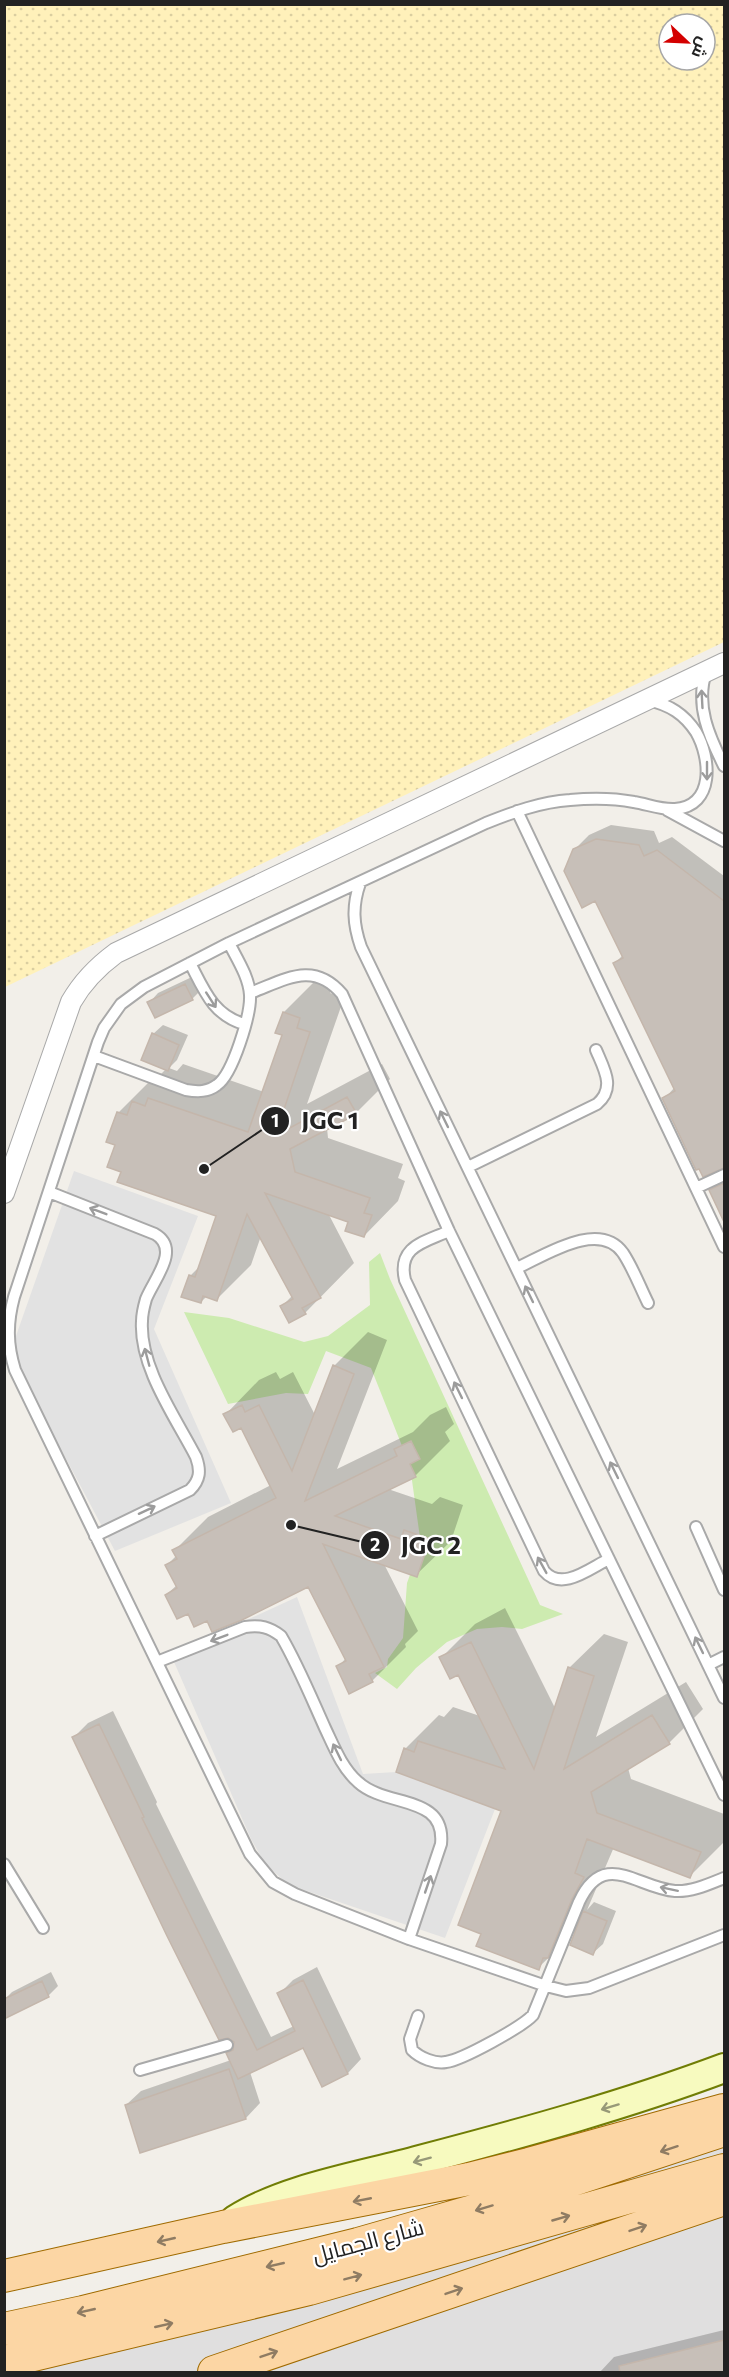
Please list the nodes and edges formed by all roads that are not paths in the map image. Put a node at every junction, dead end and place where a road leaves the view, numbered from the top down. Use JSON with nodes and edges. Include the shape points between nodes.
{"nodes":[{"id":1,"x":724,"y":663,"type":"edge"},
{"id":2,"x":706,"y":672,"type":"junction"},
{"id":3,"x":648,"y":700,"type":"junction"},
{"id":4,"x":714,"y":742,"type":"junction"},
{"id":5,"x":703,"y":746,"type":"junction"},
{"id":6,"x":724,"y":765,"type":"edge"},
{"id":7,"x":664,"y":808,"type":"junction"},
{"id":8,"x":517,"y":811,"type":"junction"},
{"id":9,"x":722,"y":836,"type":"edge"},
{"id":10,"x":360,"y":882,"type":"junction"},
{"id":11,"x":229,"y":943,"type":"junction"},
{"id":12,"x":190,"y":963,"type":"junction"},
{"id":13,"x":250,"y":993,"type":"junction"},
{"id":14,"x":244,"y":1024,"type":"junction"},
{"id":15,"x":596,"y":1050,"type":"dead end"},
{"id":16,"x":94,"y":1056,"type":"junction"},
{"id":17,"x":468,"y":1167,"type":"junction"},
{"id":18,"x":724,"y":1175,"type":"edge"},
{"id":19,"x":696,"y":1188,"type":"junction"},
{"id":20,"x":49,"y":1192,"type":"junction"},
{"id":21,"x":4,"y":1193,"type":"edge"},
{"id":22,"x":449,"y":1231,"type":"junction"},
{"id":23,"x":724,"y":1247,"type":"edge"},
{"id":24,"x":516,"y":1268,"type":"junction"},
{"id":25,"x":648,"y":1303,"type":"dead end"},
{"id":26,"x":696,"y":1527,"type":"dead end"},
{"id":27,"x":95,"y":1536,"type":"junction"},
{"id":28,"x":609,"y":1559,"type":"junction"},
{"id":29,"x":724,"y":1590,"type":"edge"},
{"id":30,"x":724,"y":1657,"type":"edge"},
{"id":31,"x":157,"y":1662,"type":"junction"},
{"id":32,"x":708,"y":1665,"type":"junction"},
{"id":33,"x":719,"y":1674,"type":"edge"},
{"id":34,"x":724,"y":1698,"type":"edge"},
{"id":35,"x":724,"y":1795,"type":"edge"},
{"id":36,"x":4,"y":1864,"type":"edge"},
{"id":37,"x":724,"y":1878,"type":"edge"},
{"id":38,"x":43,"y":1928,"type":"dead end"},
{"id":39,"x":724,"y":1935,"type":"edge"},
{"id":40,"x":410,"y":1939,"type":"junction"},
{"id":41,"x":546,"y":1986,"type":"junction"},
{"id":42,"x":418,"y":2016,"type":"dead end"},
{"id":43,"x":227,"y":2045,"type":"dead end"},
{"id":44,"x":724,"y":2068,"type":"edge"},
{"id":45,"x":140,"y":2070,"type":"dead end"},
{"id":46,"x":724,"y":2110,"type":"edge"},
{"id":47,"x":724,"y":2130,"type":"edge"},
{"id":48,"x":724,"y":2170,"type":"edge"},
{"id":49,"x":724,"y":2199,"type":"edge"},
{"id":50,"x":223,"y":2227,"type":"junction"},
{"id":51,"x":4,"y":2276,"type":"edge"},
{"id":52,"x":4,"y":2329,"type":"edge"},
{"id":53,"x":4,"y":2362,"type":"edge"},
{"id":54,"x":214,"y":2373,"type":"edge"}],
"edges":[{"from":1,"to":2,"type":"street"},
{"from":2,"to":3,"type":"street"},
{"from":4,"to":2,"type":"lane","one_way":true,"via":[[702,706]]},
{"from":3,"to":5,"type":"lane","via":[[677,711]]},
{"from":3,"to":21,"type":"street","via":[[116,953],[90,974],[71,1002]]},
{"from":4,"to":5,"type":"lane"},
{"from":4,"to":6,"type":"lane"},
{"from":5,"to":7,"type":"lane","one_way":true,"via":[[708,769],[699,797],[683,807]]},
{"from":7,"to":8,"type":"lane","via":[[601,799],[568,800]]},
{"from":7,"to":9,"type":"lane"},
{"from":8,"to":10,"type":"lane"},
{"from":8,"to":19,"type":"lane"},
{"from":10,"to":11,"type":"lane"},
{"from":17,"to":10,"type":"lane","one_way":true,"via":[[362,947],[354,920]]},
{"from":11,"to":12,"type":"lane"},
{"from":11,"to":13,"type":"lane"},
{"from":12,"to":14,"type":"lane","one_way":true,"via":[[215,1008]]},
{"from":12,"to":16,"type":"lane","via":[[121,1004],[104,1028]]},
{"from":13,"to":14,"type":"lane"},
{"from":13,"to":22,"type":"lane","via":[[307,974],[333,983],[342,994]]},
{"from":14,"to":16,"type":"lane","via":[[226,1075],[209,1090],[186,1090]]},
{"from":15,"to":17,"type":"lane","via":[[608,1081],[602,1100]]},
{"from":16,"to":20,"type":"lane"},
{"from":17,"to":24,"type":"lane"},
{"from":18,"to":19,"type":"lane"},
{"from":19,"to":23,"type":"lane"},
{"from":20,"to":27,"type":"lane","via":[[12,1304],[8,1341],[15,1370]]},
{"from":27,"to":20,"type":"lane","one_way":true,"via":[[190,1490],[200,1471],[154,1377],[144,1343],[143,1311],[164,1262],[164,1242],[154,1234]]},
{"from":22,"to":28,"type":"lane"},
{"from":28,"to":22,"type":"lane","one_way":true,"via":[[566,1581],[554,1579],[544,1571],[405,1280],[407,1254]]},
{"from":24,"to":25,"type":"lane","via":[[583,1238],[604,1240],[622,1252]]},
{"from":32,"to":24,"type":"lane","one_way":true},
{"from":26,"to":29,"type":"lane"},
{"from":27,"to":31,"type":"lane"},
{"from":28,"to":35,"type":"lane"},
{"from":30,"to":32,"type":"lane"},
{"from":31,"to":40,"type":"lane","via":[[250,1854],[264,1874],[295,1894]]},
{"from":40,"to":31,"type":"lane","one_way":true,"via":[[441,1844],[439,1821],[430,1812],[373,1792],[352,1777],[281,1636],[258,1625]]},
{"from":32,"to":33,"type":"lane"},
{"from":33,"to":34,"type":"lane"},
{"from":36,"to":38,"type":"lane"},
{"from":37,"to":41,"type":"lane","one_way":true,"via":[[677,1891],[623,1874],[596,1879],[579,1902]]},
{"from":39,"to":41,"type":"lane","via":[[589,1988],[567,1991]]},
{"from":40,"to":41,"type":"lane"},
{"from":41,"to":42,"type":"lane","via":[[528,2021],[452,2061],[434,2061],[412,2050],[410,2039]]},
{"from":43,"to":45,"type":"lane"},
{"from":44,"to":50,"type":"main road","one_way":true,"via":[[565,2121],[281,2197]]},
{"from":46,"to":50,"type":"main road","one_way":true,"via":[[470,2179]]},
{"from":47,"to":52,"type":"main road","name":"شارع الجمايل","one_way":true,"via":[[392,2235]]},
{"from":53,"to":48,"type":"main road","name":"شارع الجمايل","one_way":true,"via":[[309,2289]]},
{"from":54,"to":49,"type":"main road","one_way":true},
{"from":50,"to":51,"type":"main road","one_way":true}]}
